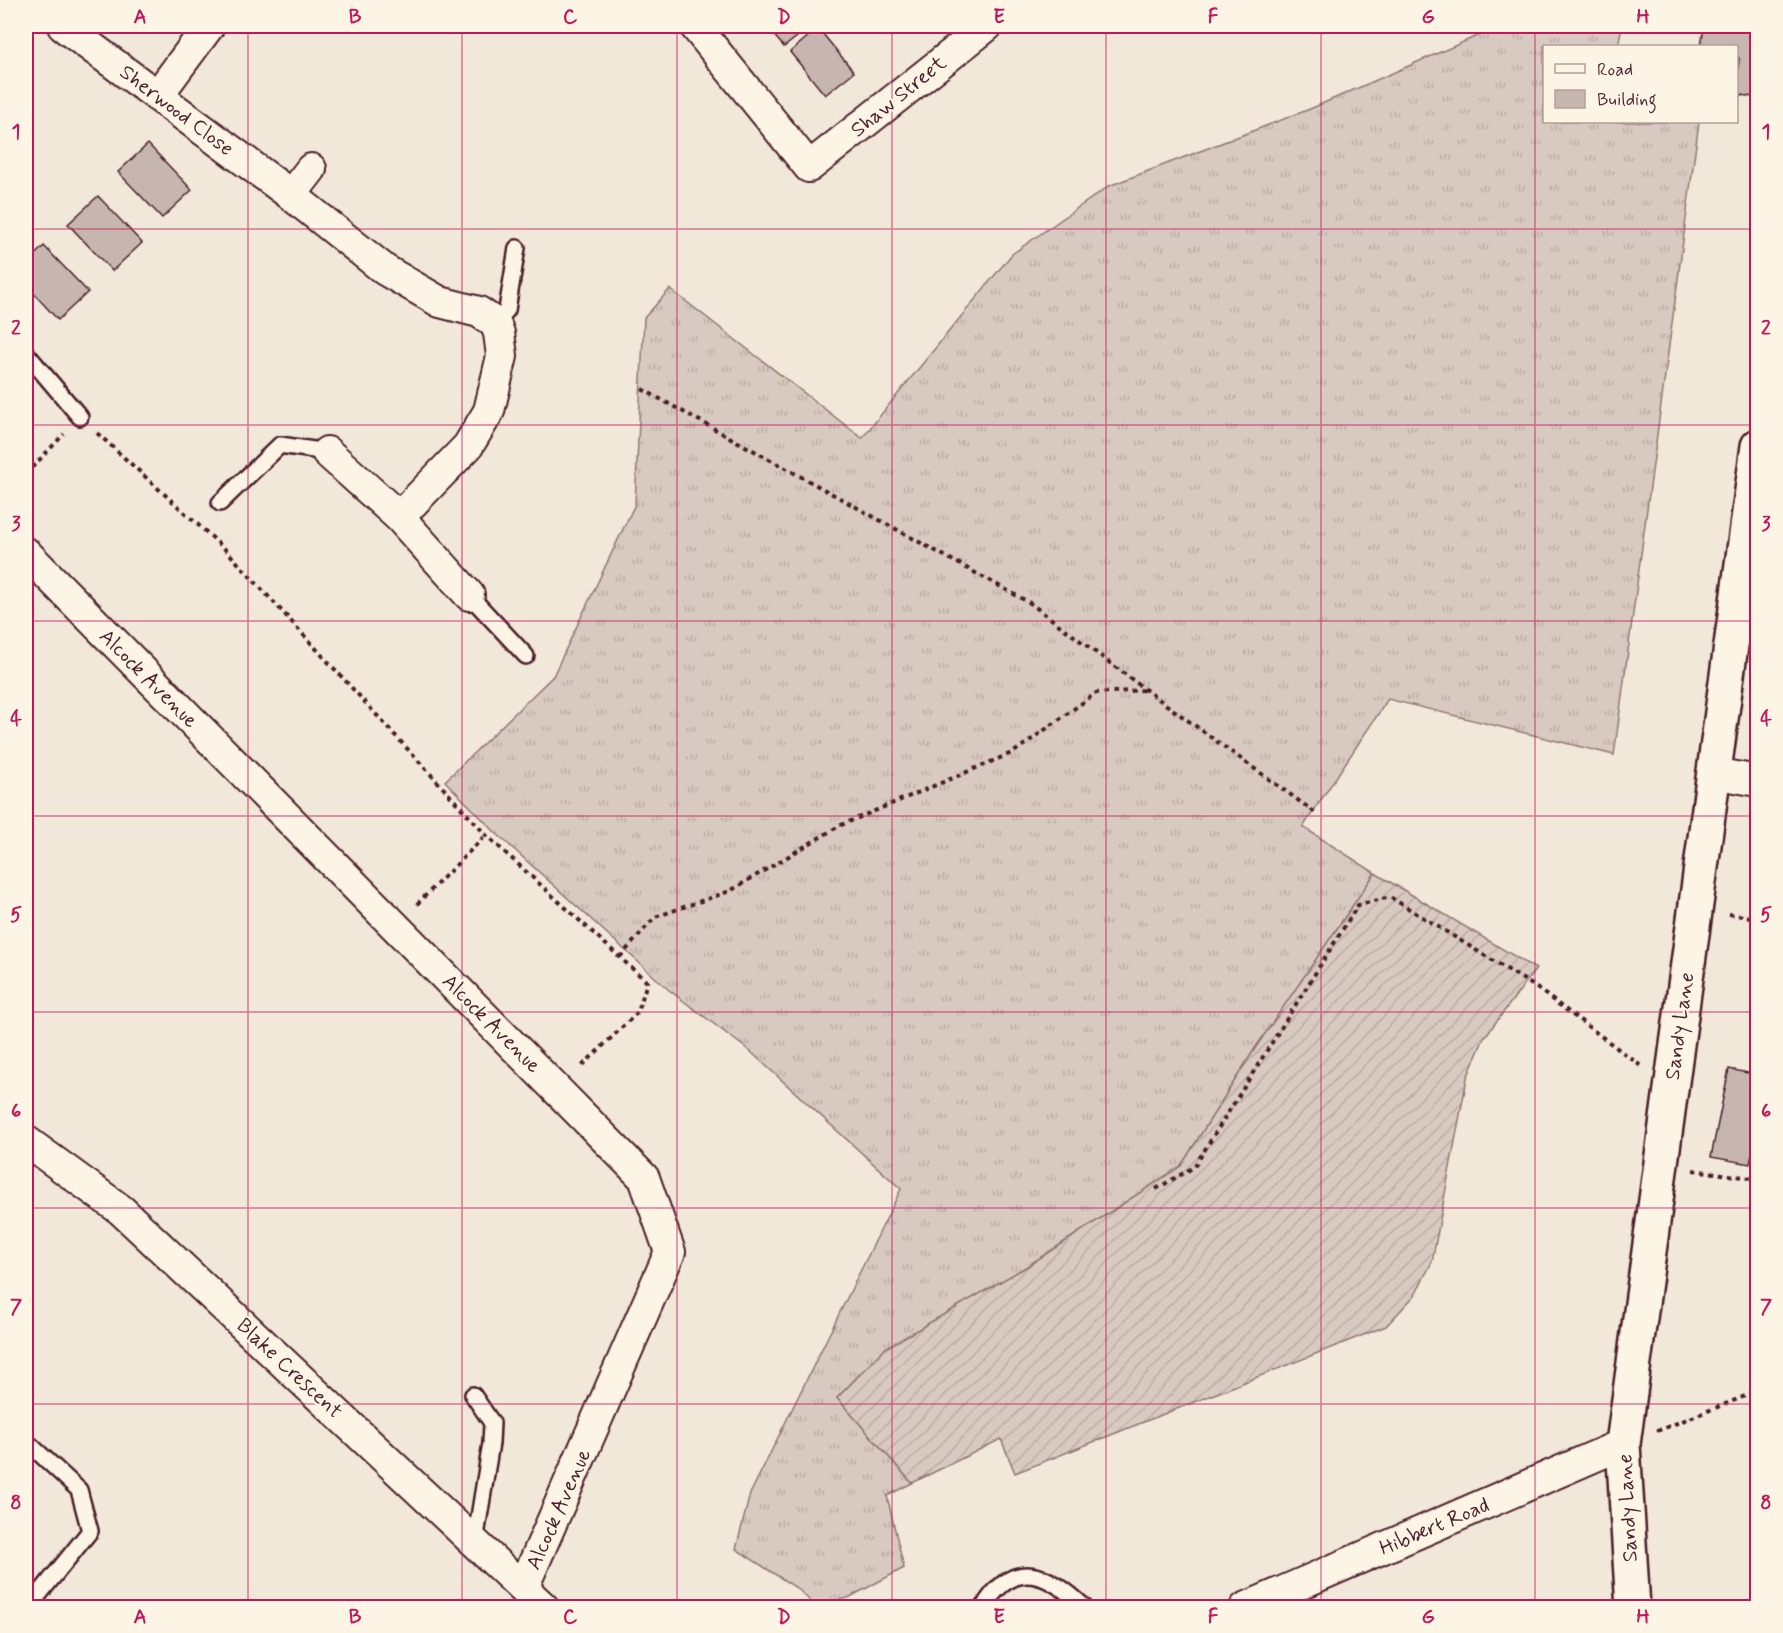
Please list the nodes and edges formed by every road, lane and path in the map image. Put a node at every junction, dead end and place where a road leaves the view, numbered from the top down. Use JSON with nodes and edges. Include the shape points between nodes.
{"nodes":[{"id":1,"x":63,"y":26,"type":"edge"},
{"id":2,"x":209,"y":26,"type":"edge"},
{"id":3,"x":695,"y":26,"type":"edge"},
{"id":4,"x":987,"y":26,"type":"edge"},
{"id":5,"x":157,"y":96,"type":"junction"},
{"id":6,"x":311,"y":169,"type":"dead end"},
{"id":7,"x":291,"y":195,"type":"junction"},
{"id":8,"x":517,"y":248,"type":"dead end"},
{"id":9,"x":495,"y":323,"type":"junction"},
{"id":10,"x":26,"y":353,"type":"edge"},
{"id":11,"x":642,"y":389,"type":"dead end"},
{"id":12,"x":80,"y":417,"type":"junction"},
{"id":13,"x":1758,"y":446,"type":"edge"},
{"id":14,"x":327,"y":452,"type":"joint"},
{"id":15,"x":26,"y":474,"type":"edge"},
{"id":16,"x":220,"y":503,"type":"dead end"},
{"id":17,"x":399,"y":517,"type":"junction"},
{"id":18,"x":26,"y":553,"type":"edge"},
{"id":19,"x":469,"y":595,"type":"joint"},
{"id":20,"x":526,"y":657,"type":"dead end"},
{"id":21,"x":1146,"y":690,"type":"junction"},
{"id":22,"x":1713,"y":773,"type":"junction"},
{"id":23,"x":1758,"y":781,"type":"edge"},
{"id":24,"x":1317,"y":814,"type":"dead end"},
{"id":25,"x":486,"y":835,"type":"junction"},
{"id":26,"x":395,"y":926,"type":"junction"},
{"id":27,"x":620,"y":957,"type":"junction"},
{"id":28,"x":1671,"y":1088,"type":"junction"},
{"id":29,"x":557,"y":1089,"type":"junction"},
{"id":30,"x":26,"y":1142,"type":"edge"},
{"id":31,"x":1660,"y":1165,"type":"junction"},
{"id":32,"x":1758,"y":1179,"type":"edge"},
{"id":33,"x":1156,"y":1189,"type":"dead end"},
{"id":34,"x":1758,"y":1391,"type":"edge"},
{"id":35,"x":472,"y":1395,"type":"dead end"},
{"id":36,"x":26,"y":1441,"type":"edge"},
{"id":37,"x":1623,"y":1444,"type":"junction"},
{"id":38,"x":475,"y":1542,"type":"junction"},
{"id":39,"x":534,"y":1598,"type":"edge"},
{"id":40,"x":28,"y":1608,"type":"edge"},
{"id":41,"x":983,"y":1608,"type":"edge"},
{"id":42,"x":1085,"y":1608,"type":"edge"},
{"id":43,"x":1245,"y":1608,"type":"edge"},
{"id":44,"x":1633,"y":1608,"type":"edge"}],
"edges":[{"from":1,"to":5,"type":"street","name":"Sherwood Close"},
{"from":2,"to":5,"type":"street"},
{"from":3,"to":4,"type":"street","name":"Shaw Street","via":[[809,167]]},
{"from":5,"to":7,"type":"street","name":"Sherwood Close"},
{"from":6,"to":7,"type":"street"},
{"from":7,"to":9,"type":"street","name":"Sherwood Close","via":[[385,270],[440,302],[479,312]]},
{"from":8,"to":9,"type":"lane","via":[[507,310]]},
{"from":9,"to":17,"type":"street","via":[[502,356],[489,411],[468,446]]},
{"from":10,"to":12,"type":"lane"},
{"from":11,"to":21,"type":"path","via":[[1030,603]]},
{"from":12,"to":15,"type":"path"},
{"from":12,"to":25,"type":"path","via":[[227,551]]},
{"from":13,"to":22,"type":"street","name":"Sandy Lane"},
{"from":14,"to":16,"type":"lane","via":[[280,445]]},
{"from":14,"to":17,"type":"street"},
{"from":17,"to":19,"type":"street"},
{"from":18,"to":26,"type":"street","name":"Alcock Avenue"},
{"from":19,"to":20,"type":"lane"},
{"from":21,"to":24,"type":"path"},
{"from":21,"to":27,"type":"path","via":[[1096,693],[1014,753],[839,826],[730,891],[655,917]]},
{"from":22,"to":23,"type":"street"},
{"from":22,"to":28,"type":"street","name":"Sandy Lane"},
{"from":25,"to":26,"type":"path"},
{"from":25,"to":27,"type":"path"},
{"from":26,"to":29,"type":"street","name":"Alcock Avenue"},
{"from":27,"to":29,"type":"path","via":[[647,982],[638,1012]]},
{"from":28,"to":31,"type":"street","name":"Sandy Lane"},
{"from":28,"to":33,"type":"path","via":[[1534,986],[1390,897],[1358,905],[1194,1167]]},
{"from":29,"to":39,"type":"street","name":"Alcock Avenue","via":[[644,1178],[670,1252]]},
{"from":30,"to":38,"type":"street","name":"Blake Crescent","via":[[121,1210]]},
{"from":31,"to":32,"type":"path"},
{"from":31,"to":37,"type":"street","name":"Sandy Lane"},
{"from":34,"to":37,"type":"path"},
{"from":35,"to":38,"type":"lane","via":[[492,1423]]},
{"from":36,"to":40,"type":"lane","via":[[79,1490],[90,1531]]},
{"from":37,"to":43,"type":"street","name":"Hibbert Road"},
{"from":37,"to":44,"type":"street","name":"Sandy Lane"},
{"from":38,"to":39,"type":"street","name":"Blake Crescent"},
{"from":41,"to":42,"type":"lane","via":[[998,1587],[1026,1575],[1042,1575]]}]}
